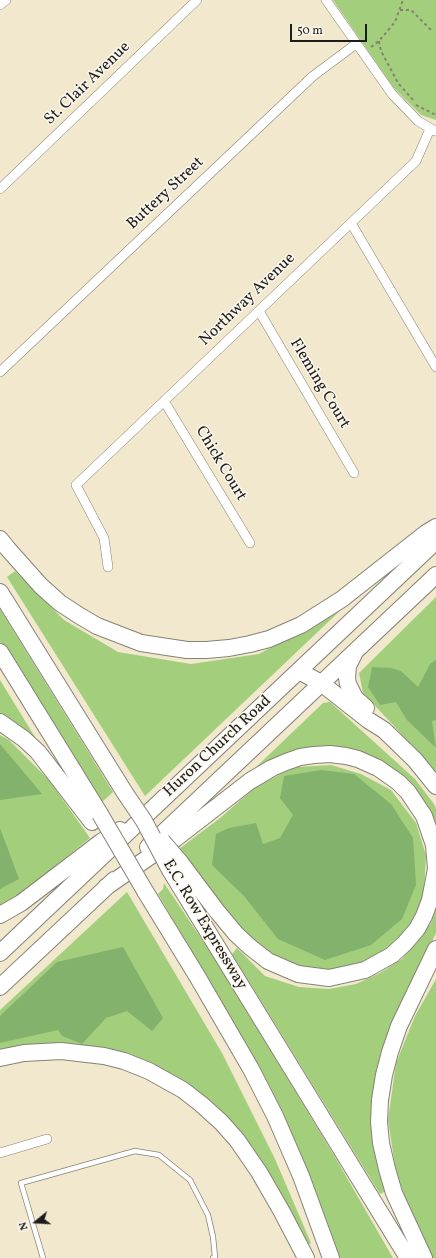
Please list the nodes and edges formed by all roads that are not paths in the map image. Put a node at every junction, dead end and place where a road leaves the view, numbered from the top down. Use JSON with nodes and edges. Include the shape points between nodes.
{"nodes":[{"id":1,"x":6,"y":0,"type":"edge"},
{"id":2,"x":197,"y":0,"type":"edge"},
{"id":3,"x":326,"y":0,"type":"edge"},
{"id":4,"x":0,"y":5,"type":"edge"},
{"id":5,"x":356,"y":44,"type":"junction"},
{"id":6,"x":433,"y":130,"type":"edge"},
{"id":7,"x":0,"y":189,"type":"edge"},
{"id":8,"x":351,"y":223,"type":"junction"},
{"id":9,"x":258,"y":311,"type":"junction"},
{"id":10,"x":436,"y":367,"type":"edge"},
{"id":11,"x":0,"y":372,"type":"edge"},
{"id":12,"x":164,"y":401,"type":"junction"},
{"id":13,"x":354,"y":473,"type":"dead end"},
{"id":14,"x":436,"y":527,"type":"edge"},
{"id":15,"x":0,"y":539,"type":"edge"},
{"id":16,"x":436,"y":540,"type":"edge"},
{"id":17,"x":250,"y":543,"type":"dead end"},
{"id":18,"x":108,"y":567,"type":"dead end"},
{"id":19,"x":436,"y":575,"type":"edge"},
{"id":20,"x":0,"y":592,"type":"edge"},
{"id":21,"x":0,"y":652,"type":"edge"},
{"id":22,"x":355,"y":652,"type":"junction"},
{"id":23,"x":299,"y":671,"type":"junction"},
{"id":24,"x":322,"y":684,"type":"junction"},
{"id":25,"x":0,"y":722,"type":"edge"},
{"id":26,"x":384,"y":730,"type":"junction"},
{"id":27,"x":436,"y":786,"type":"edge"},
{"id":28,"x":155,"y":807,"type":"junction"},
{"id":29,"x":96,"y":818,"type":"junction"},
{"id":30,"x":175,"y":866,"type":"junction"},
{"id":31,"x":106,"y":887,"type":"junction"},
{"id":32,"x":0,"y":915,"type":"edge"},
{"id":33,"x":436,"y":949,"type":"edge"},
{"id":34,"x":0,"y":953,"type":"edge"},
{"id":35,"x":0,"y":987,"type":"edge"},
{"id":36,"x":0,"y":1058,"type":"edge"},
{"id":37,"x":47,"y":1140,"type":"dead end"},
{"id":38,"x":0,"y":1153,"type":"edge"},
{"id":39,"x":43,"y":1258,"type":"edge"},
{"id":40,"x":213,"y":1258,"type":"edge"},
{"id":41,"x":306,"y":1258,"type":"edge"},
{"id":42,"x":331,"y":1258,"type":"edge"},
{"id":43,"x":408,"y":1258,"type":"edge"},
{"id":44,"x":424,"y":1258,"type":"edge"}],
"edges":[{"from":1,"to":4,"type":"street"},
{"from":2,"to":7,"type":"street","name":"St. Clair Avenue"},
{"from":3,"to":5,"type":"street"},
{"from":5,"to":6,"type":"street","via":[[392,94],[418,121]]},
{"from":5,"to":11,"type":"street","name":"Buttery Street","via":[[313,76]]},
{"from":6,"to":8,"type":"street","name":"Northway Avenue","via":[[416,161]]},
{"from":8,"to":9,"type":"street","name":"Northway Avenue"},
{"from":8,"to":10,"type":"street"},
{"from":9,"to":12,"type":"street","name":"Northway Avenue"},
{"from":9,"to":13,"type":"street","name":"Fleming Court"},
{"from":12,"to":17,"type":"street","name":"Chick Court"},
{"from":12,"to":18,"type":"street","name":"Northway Avenue","via":[[76,485],[104,538]]},
{"from":14,"to":15,"type":"highway","via":[[342,599],[301,625],[250,644],[206,650],[187,650],[141,643],[97,626],[41,586]]},
{"from":16,"to":23,"type":"highway","name":"Huron Church Road"},
{"from":19,"to":22,"type":"highway","name":"Huron Church Road"},
{"from":20,"to":30,"type":"highway","bridge":true,"via":[[125,793]]},
{"from":21,"to":29,"type":"highway","name":"E.C. Row Expressway"},
{"from":22,"to":24,"type":"highway","name":"Huron Church Road"},
{"from":22,"to":26,"type":"highway","via":[[348,666],[349,689]]},
{"from":23,"to":24,"type":"highway"},
{"from":23,"to":28,"type":"highway","name":"Huron Church Road"},
{"from":24,"to":26,"type":"highway"},
{"from":24,"to":31,"type":"highway","name":"Huron Church Road"},
{"from":25,"to":29,"type":"highway","via":[[38,752]]},
{"from":26,"to":27,"type":"highway","via":[[415,760]]},
{"from":28,"to":32,"type":"highway","via":[[101,842],[21,903]]},
{"from":28,"to":34,"type":"highway","name":"Huron Church Road"},
{"from":29,"to":42,"type":"highway","name":"E.C. Row Expressway","bridge":true,"via":[[115,838],[251,1069],[301,1176]]},
{"from":30,"to":31,"type":"highway","via":[[236,934],[268,961],[298,974],[329,978],[365,970],[392,955],[405,942],[417,929],[424,916],[436,870],[434,844],[424,816],[398,782],[378,768],[358,759],[330,754],[300,757],[250,781],[175,839]]},
{"from":30,"to":43,"type":"highway","name":"E.C. Row Expressway"},
{"from":31,"to":35,"type":"highway","name":"Huron Church Road"},
{"from":33,"to":44,"type":"highway","via":[[399,1026],[390,1052],[384,1075],[380,1114],[382,1143],[394,1193]]},
{"from":36,"to":41,"type":"highway","via":[[42,1051],[82,1052],[124,1061],[149,1071],[183,1090],[221,1122],[237,1140],[259,1172]]},
{"from":37,"to":38,"type":"street"},
{"from":39,"to":40,"type":"lane","via":[[21,1183],[135,1151],[159,1155],[190,1180],[208,1215],[213,1237]]}]}
